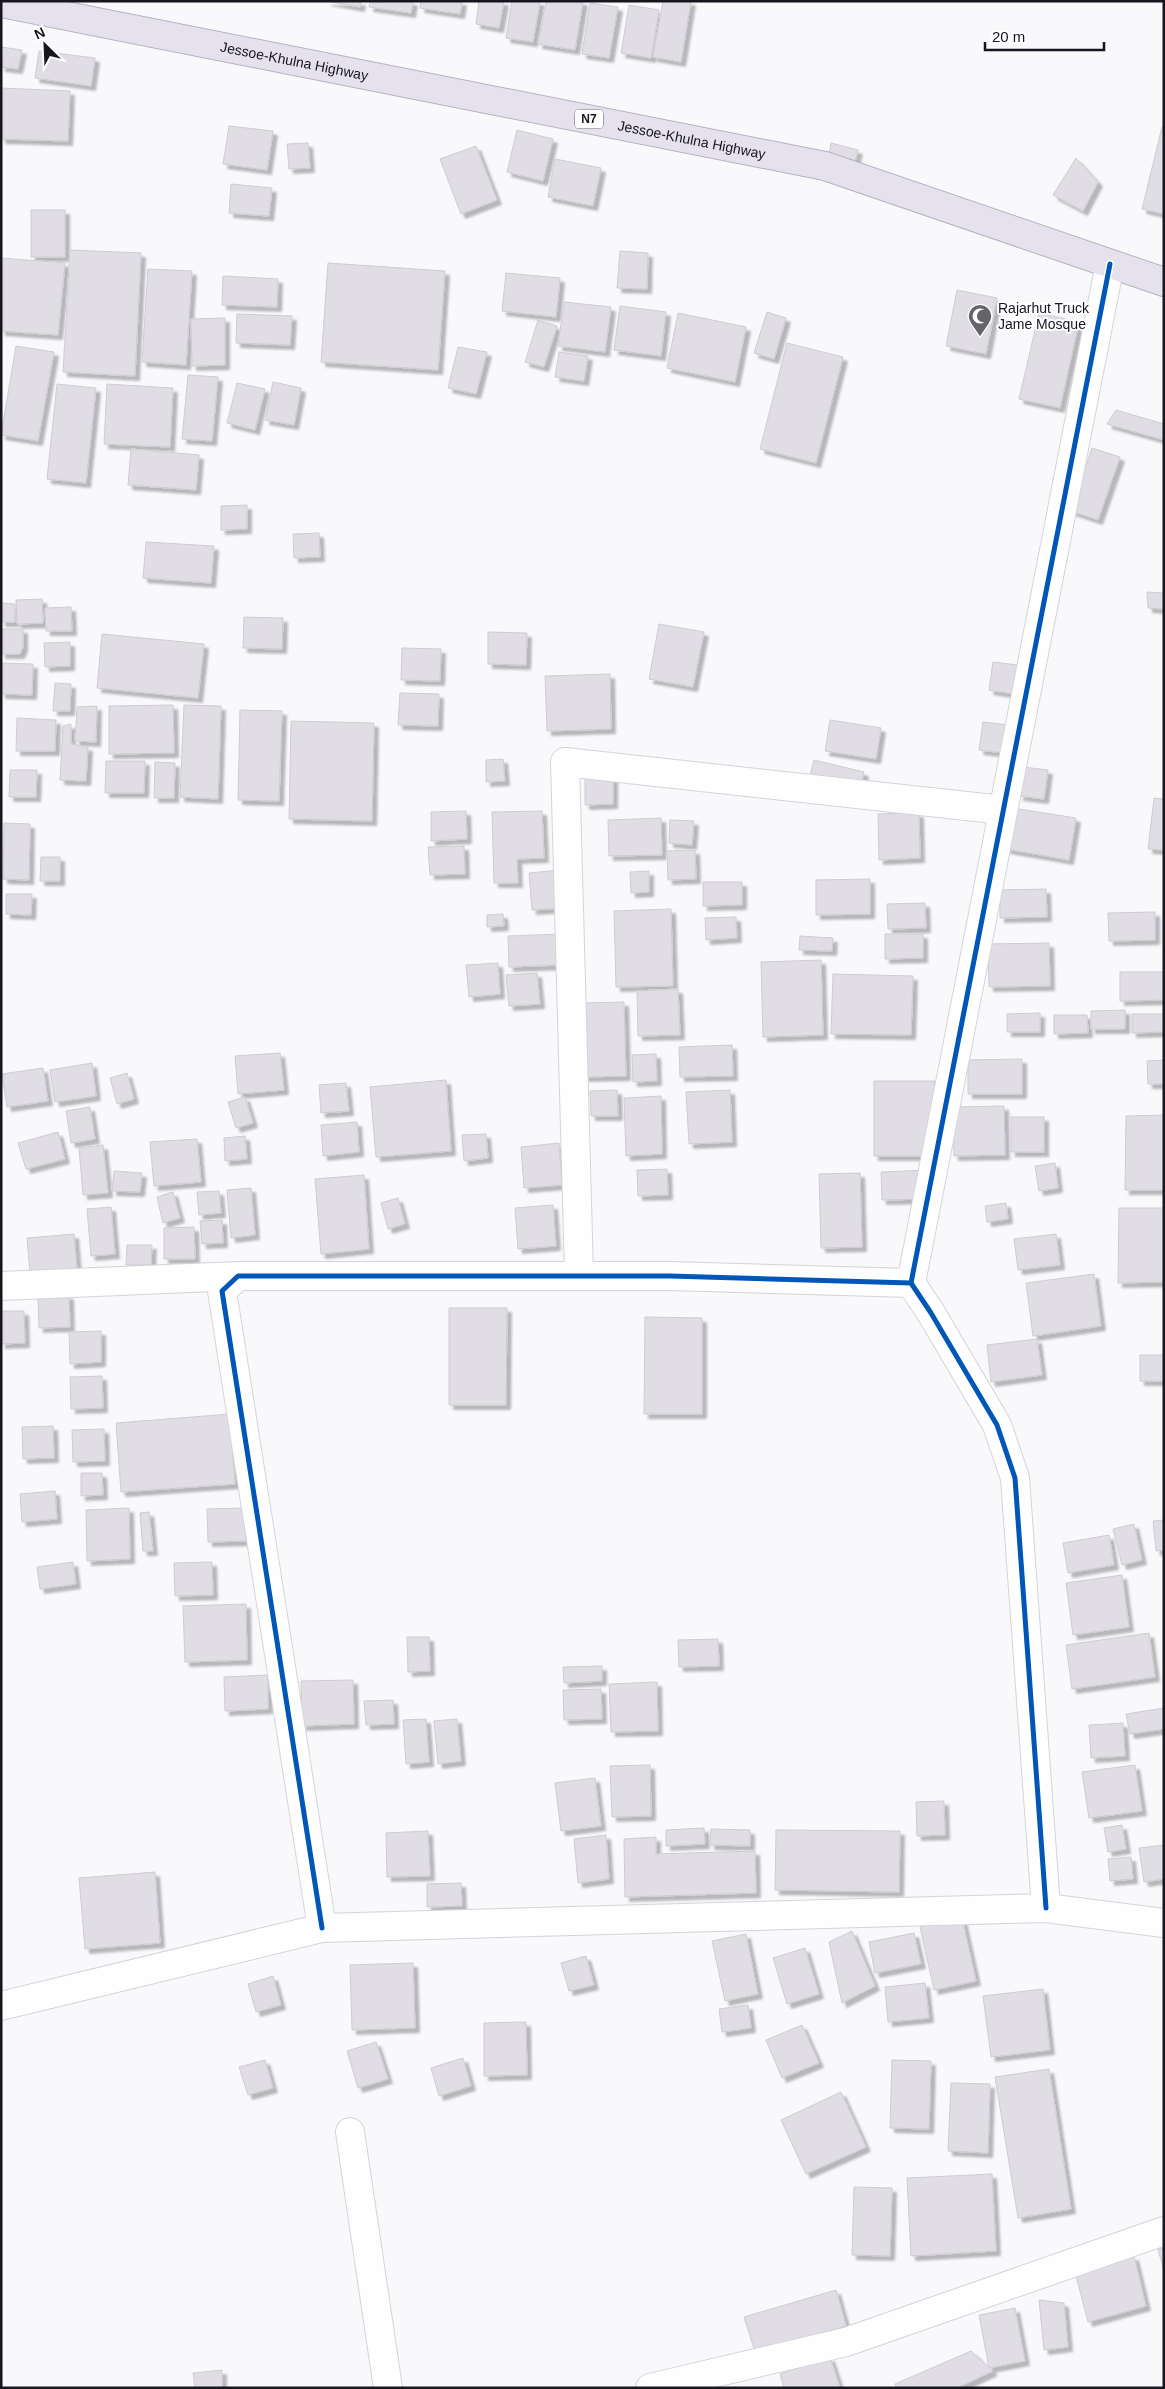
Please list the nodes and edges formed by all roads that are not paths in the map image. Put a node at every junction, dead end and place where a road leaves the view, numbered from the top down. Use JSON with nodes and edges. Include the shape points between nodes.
{"nodes":[{"id":1,"x":1,"y":3,"type":"edge"},
{"id":2,"x":1110,"y":264,"type":"junction"},
{"id":3,"x":1164,"y":282,"type":"edge"},
{"id":4,"x":1003,"y":810,"type":"junction"},
{"id":5,"x":579,"y":1275,"type":"junction"},
{"id":6,"x":238,"y":1276,"type":"junction"},
{"id":7,"x":911,"y":1283,"type":"junction"},
{"id":8,"x":1,"y":1286,"type":"edge"},
{"id":9,"x":1046,"y":1908,"type":"junction"},
{"id":10,"x":1164,"y":1922,"type":"edge"},
{"id":11,"x":322,"y":1928,"type":"junction"},
{"id":12,"x":1,"y":2006,"type":"edge"},
{"id":13,"x":350,"y":2132,"type":"dead end"},
{"id":14,"x":1164,"y":2231,"type":"edge"},
{"id":15,"x":388,"y":2388,"type":"edge"},
{"id":16,"x":650,"y":2388,"type":"edge"}],
"edges":[{"from":1,"to":2,"type":"highway","name":"Jessoe-Khulna Highway","number":"N7","via":[[824,166]]},
{"from":2,"to":3,"type":"highway","name":"Jessoe-Khulna Highway","number":"N7"},
{"from":2,"to":4,"type":"street"},
{"from":4,"to":5,"type":"street","via":[[565,762]]},
{"from":4,"to":7,"type":"street"},
{"from":5,"to":6,"type":"street"},
{"from":5,"to":7,"type":"street"},
{"from":6,"to":8,"type":"street"},
{"from":6,"to":11,"type":"street","via":[[222,1291]]},
{"from":7,"to":9,"type":"street","via":[[997,1424],[1015,1478]]},
{"from":9,"to":10,"type":"street"},
{"from":9,"to":11,"type":"street"},
{"from":11,"to":12,"type":"street"},
{"from":13,"to":15,"type":"street"},
{"from":14,"to":16,"type":"street","via":[[846,2342]]}]}
